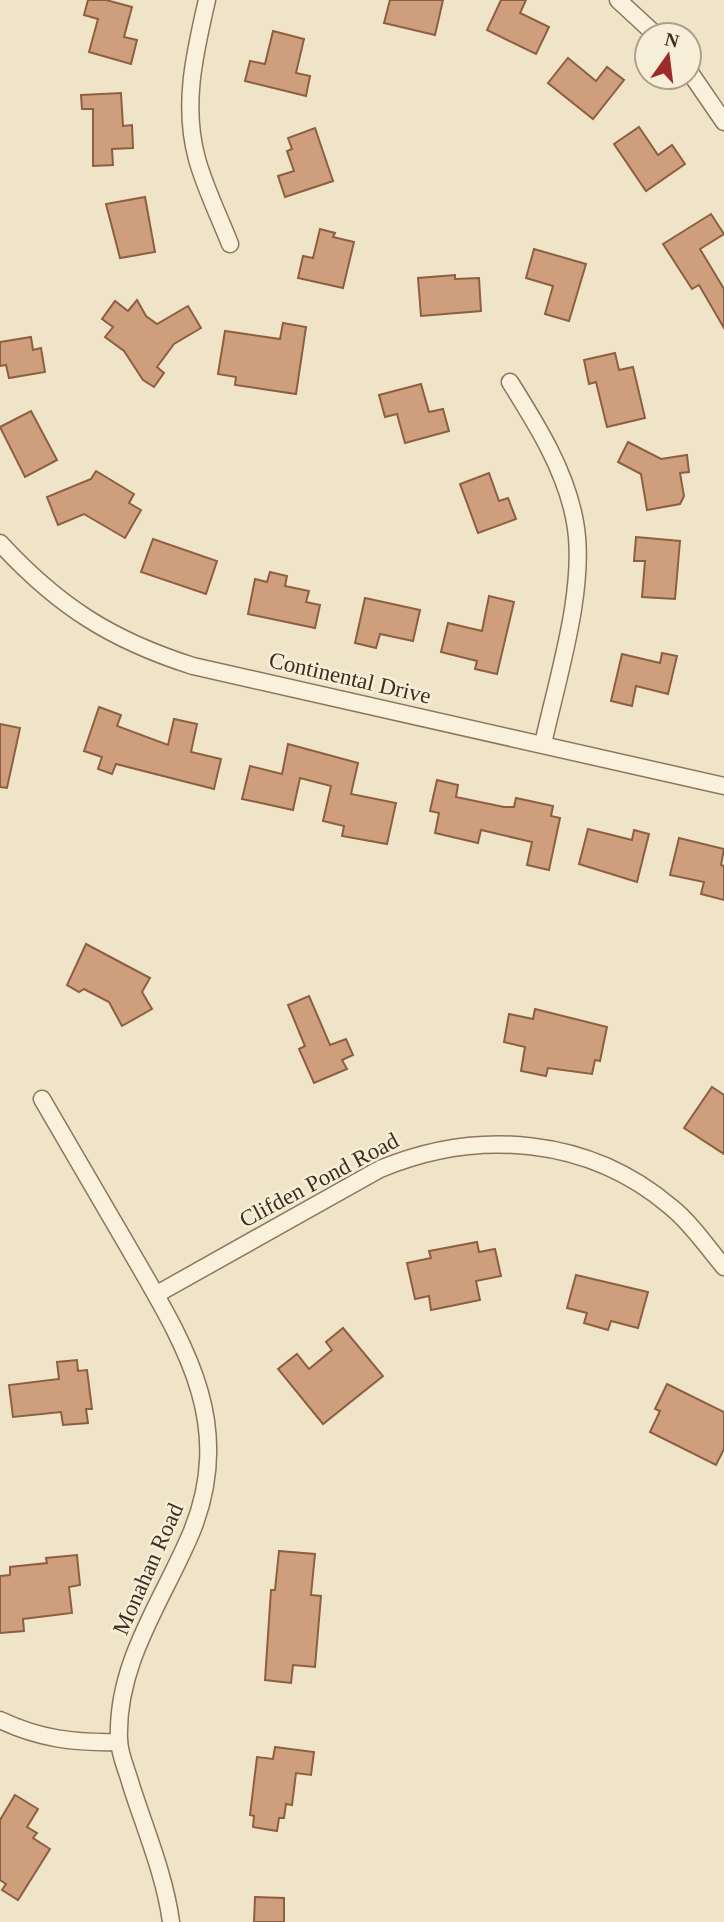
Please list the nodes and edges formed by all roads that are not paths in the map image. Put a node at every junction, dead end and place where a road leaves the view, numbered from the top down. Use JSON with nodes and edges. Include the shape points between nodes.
{"nodes":[{"id":1,"x":207,"y":0,"type":"edge"},
{"id":2,"x":618,"y":0,"type":"edge"},
{"id":3,"x":641,"y":21,"type":"edge"},
{"id":4,"x":703,"y":83,"type":"edge"},
{"id":5,"x":717,"y":95,"type":"edge"},
{"id":6,"x":724,"y":122,"type":"edge"},
{"id":7,"x":230,"y":244,"type":"dead end"},
{"id":8,"x":510,"y":382,"type":"dead end"},
{"id":9,"x":0,"y":542,"type":"edge"},
{"id":10,"x":543,"y":744,"type":"junction"},
{"id":11,"x":724,"y":786,"type":"edge"},
{"id":12,"x":42,"y":1098,"type":"dead end"},
{"id":13,"x":724,"y":1267,"type":"edge"},
{"id":14,"x":157,"y":1294,"type":"junction"},
{"id":15,"x":0,"y":1720,"type":"edge"},
{"id":16,"x":119,"y":1742,"type":"junction"},
{"id":17,"x":171,"y":1922,"type":"edge"}],
"edges":[{"from":1,"to":7,"type":"street","via":[[192,64],[190,110],[197,158]]},
{"from":2,"to":3,"type":"street"},
{"from":4,"to":5,"type":"street"},
{"from":5,"to":6,"type":"street"},
{"from":8,"to":10,"type":"street","via":[[545,437],[575,522],[579,571]]},
{"from":9,"to":10,"type":"street","name":"Continental Drive","via":[[64,605],[108,633],[160,656]]},
{"from":10,"to":11,"type":"street","name":"Continental Drive"},
{"from":12,"to":14,"type":"street","name":"Monahan Road"},
{"from":13,"to":14,"type":"street","name":"Clifden Pond Road","via":[[673,1208],[620,1172],[542,1146],[473,1144],[412,1156],[380,1169]]},
{"from":14,"to":16,"type":"street","name":"Monahan Road","via":[[196,1373],[204,1407],[208,1474],[186,1548],[138,1644],[120,1705]]},
{"from":15,"to":16,"type":"street","via":[[55,1741]]},
{"from":16,"to":17,"type":"street","name":"Monahan Road"}]}
